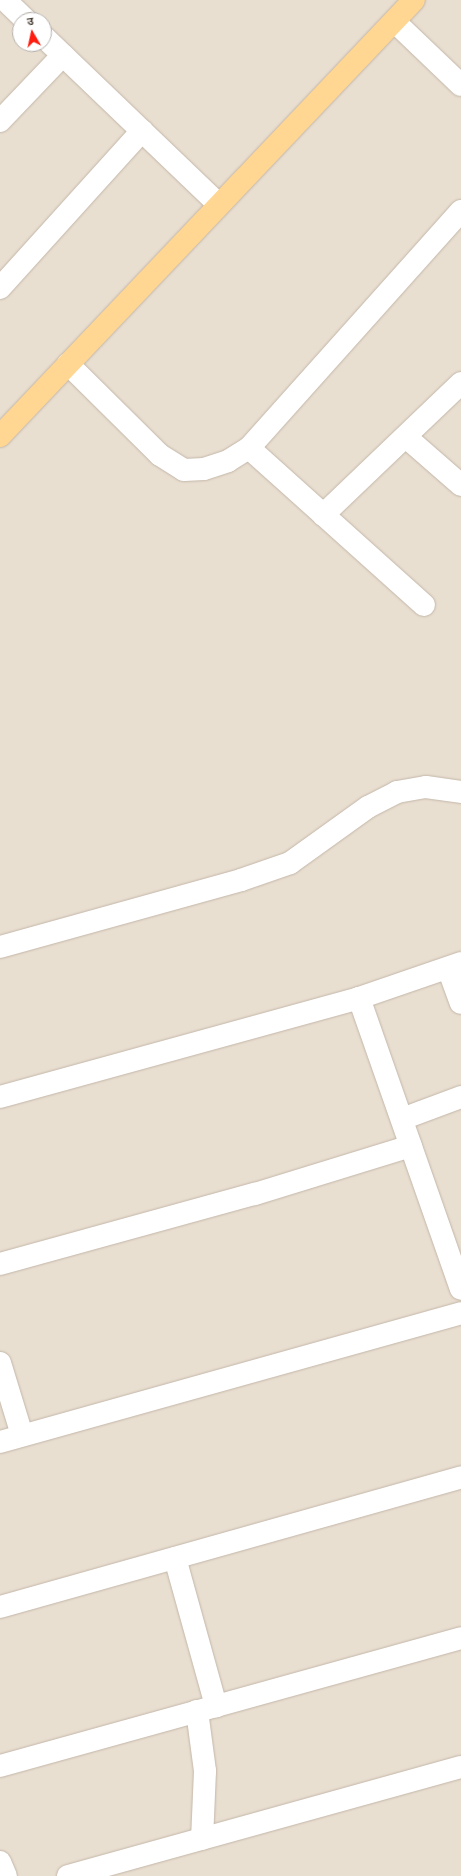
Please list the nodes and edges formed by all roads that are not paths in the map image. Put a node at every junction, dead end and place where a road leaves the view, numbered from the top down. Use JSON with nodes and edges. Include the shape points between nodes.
{"nodes":[{"id":1,"x":5,"y":0,"type":"edge"},
{"id":2,"x":414,"y":0,"type":"edge"},
{"id":3,"x":18,"y":12,"type":"edge"},
{"id":4,"x":395,"y":22,"type":"junction"},
{"id":5,"x":52,"y":45,"type":"edge"},
{"id":6,"x":63,"y":55,"type":"junction"},
{"id":7,"x":461,"y":86,"type":"edge"},
{"id":8,"x":0,"y":121,"type":"edge"},
{"id":9,"x":142,"y":131,"type":"junction"},
{"id":10,"x":218,"y":204,"type":"junction"},
{"id":11,"x":461,"y":210,"type":"edge"},
{"id":12,"x":0,"y":288,"type":"edge"},
{"id":13,"x":68,"y":364,"type":"junction"},
{"id":14,"x":461,"y":383,"type":"edge"},
{"id":15,"x":0,"y":436,"type":"edge"},
{"id":16,"x":406,"y":437,"type":"junction"},
{"id":17,"x":249,"y":448,"type":"junction"},
{"id":18,"x":461,"y":485,"type":"edge"},
{"id":19,"x":323,"y":515,"type":"junction"},
{"id":20,"x":424,"y":605,"type":"dead end"},
{"id":21,"x":461,"y":792,"type":"edge"},
{"id":22,"x":0,"y":947,"type":"edge"},
{"id":23,"x":454,"y":966,"type":"edge"},
{"id":24,"x":359,"y":998,"type":"junction"},
{"id":25,"x":461,"y":1003,"type":"edge"},
{"id":26,"x":0,"y":1097,"type":"edge"},
{"id":27,"x":461,"y":1097,"type":"edge"},
{"id":28,"x":402,"y":1119,"type":"junction"},
{"id":29,"x":411,"y":1146,"type":"junction"},
{"id":30,"x":0,"y":1264,"type":"edge"},
{"id":31,"x":461,"y":1289,"type":"edge"},
{"id":32,"x":461,"y":1313,"type":"edge"},
{"id":33,"x":0,"y":1363,"type":"edge"},
{"id":34,"x":22,"y":1435,"type":"junction"},
{"id":35,"x":0,"y":1442,"type":"edge"},
{"id":36,"x":461,"y":1477,"type":"edge"},
{"id":37,"x":175,"y":1558,"type":"junction"},
{"id":38,"x":0,"y":1607,"type":"edge"},
{"id":39,"x":461,"y":1638,"type":"edge"},
{"id":40,"x":207,"y":1709,"type":"junction"},
{"id":41,"x":0,"y":1766,"type":"edge"},
{"id":42,"x":461,"y":1767,"type":"edge"},
{"id":43,"x":202,"y":1839,"type":"junction"},
{"id":44,"x":0,"y":1862,"type":"edge"},
{"id":45,"x":6,"y":1876,"type":"edge"},
{"id":46,"x":68,"y":1876,"type":"edge"}],
"edges":[{"from":1,"to":3,"type":"street"},
{"from":2,"to":4,"type":"main road"},
{"from":4,"to":7,"type":"street"},
{"from":4,"to":10,"type":"main road"},
{"from":5,"to":6,"type":"street"},
{"from":6,"to":8,"type":"street"},
{"from":6,"to":9,"type":"street"},
{"from":9,"to":10,"type":"street"},
{"from":9,"to":12,"type":"street"},
{"from":10,"to":13,"type":"main road"},
{"from":11,"to":17,"type":"street"},
{"from":13,"to":15,"type":"main road"},
{"from":13,"to":17,"type":"street","via":[[160,455],[184,470],[204,469],[228,461]]},
{"from":14,"to":16,"type":"street"},
{"from":16,"to":18,"type":"street"},
{"from":16,"to":19,"type":"street"},
{"from":17,"to":19,"type":"street"},
{"from":19,"to":20,"type":"street"},
{"from":21,"to":22,"type":"street","via":[[426,787],[397,792],[368,807],[290,863],[240,880]]},
{"from":23,"to":24,"type":"street"},
{"from":23,"to":25,"type":"street"},
{"from":24,"to":26,"type":"street"},
{"from":24,"to":28,"type":"street"},
{"from":27,"to":28,"type":"street"},
{"from":28,"to":29,"type":"street"},
{"from":29,"to":30,"type":"street","via":[[255,1194]]},
{"from":29,"to":31,"type":"street"},
{"from":32,"to":34,"type":"street"},
{"from":33,"to":34,"type":"street"},
{"from":34,"to":35,"type":"street"},
{"from":36,"to":37,"type":"street"},
{"from":37,"to":38,"type":"street"},
{"from":37,"to":40,"type":"street"},
{"from":39,"to":40,"type":"street"},
{"from":40,"to":41,"type":"street"},
{"from":40,"to":43,"type":"street"},
{"from":42,"to":43,"type":"street"},
{"from":43,"to":46,"type":"street"},
{"from":44,"to":45,"type":"street"}]}
